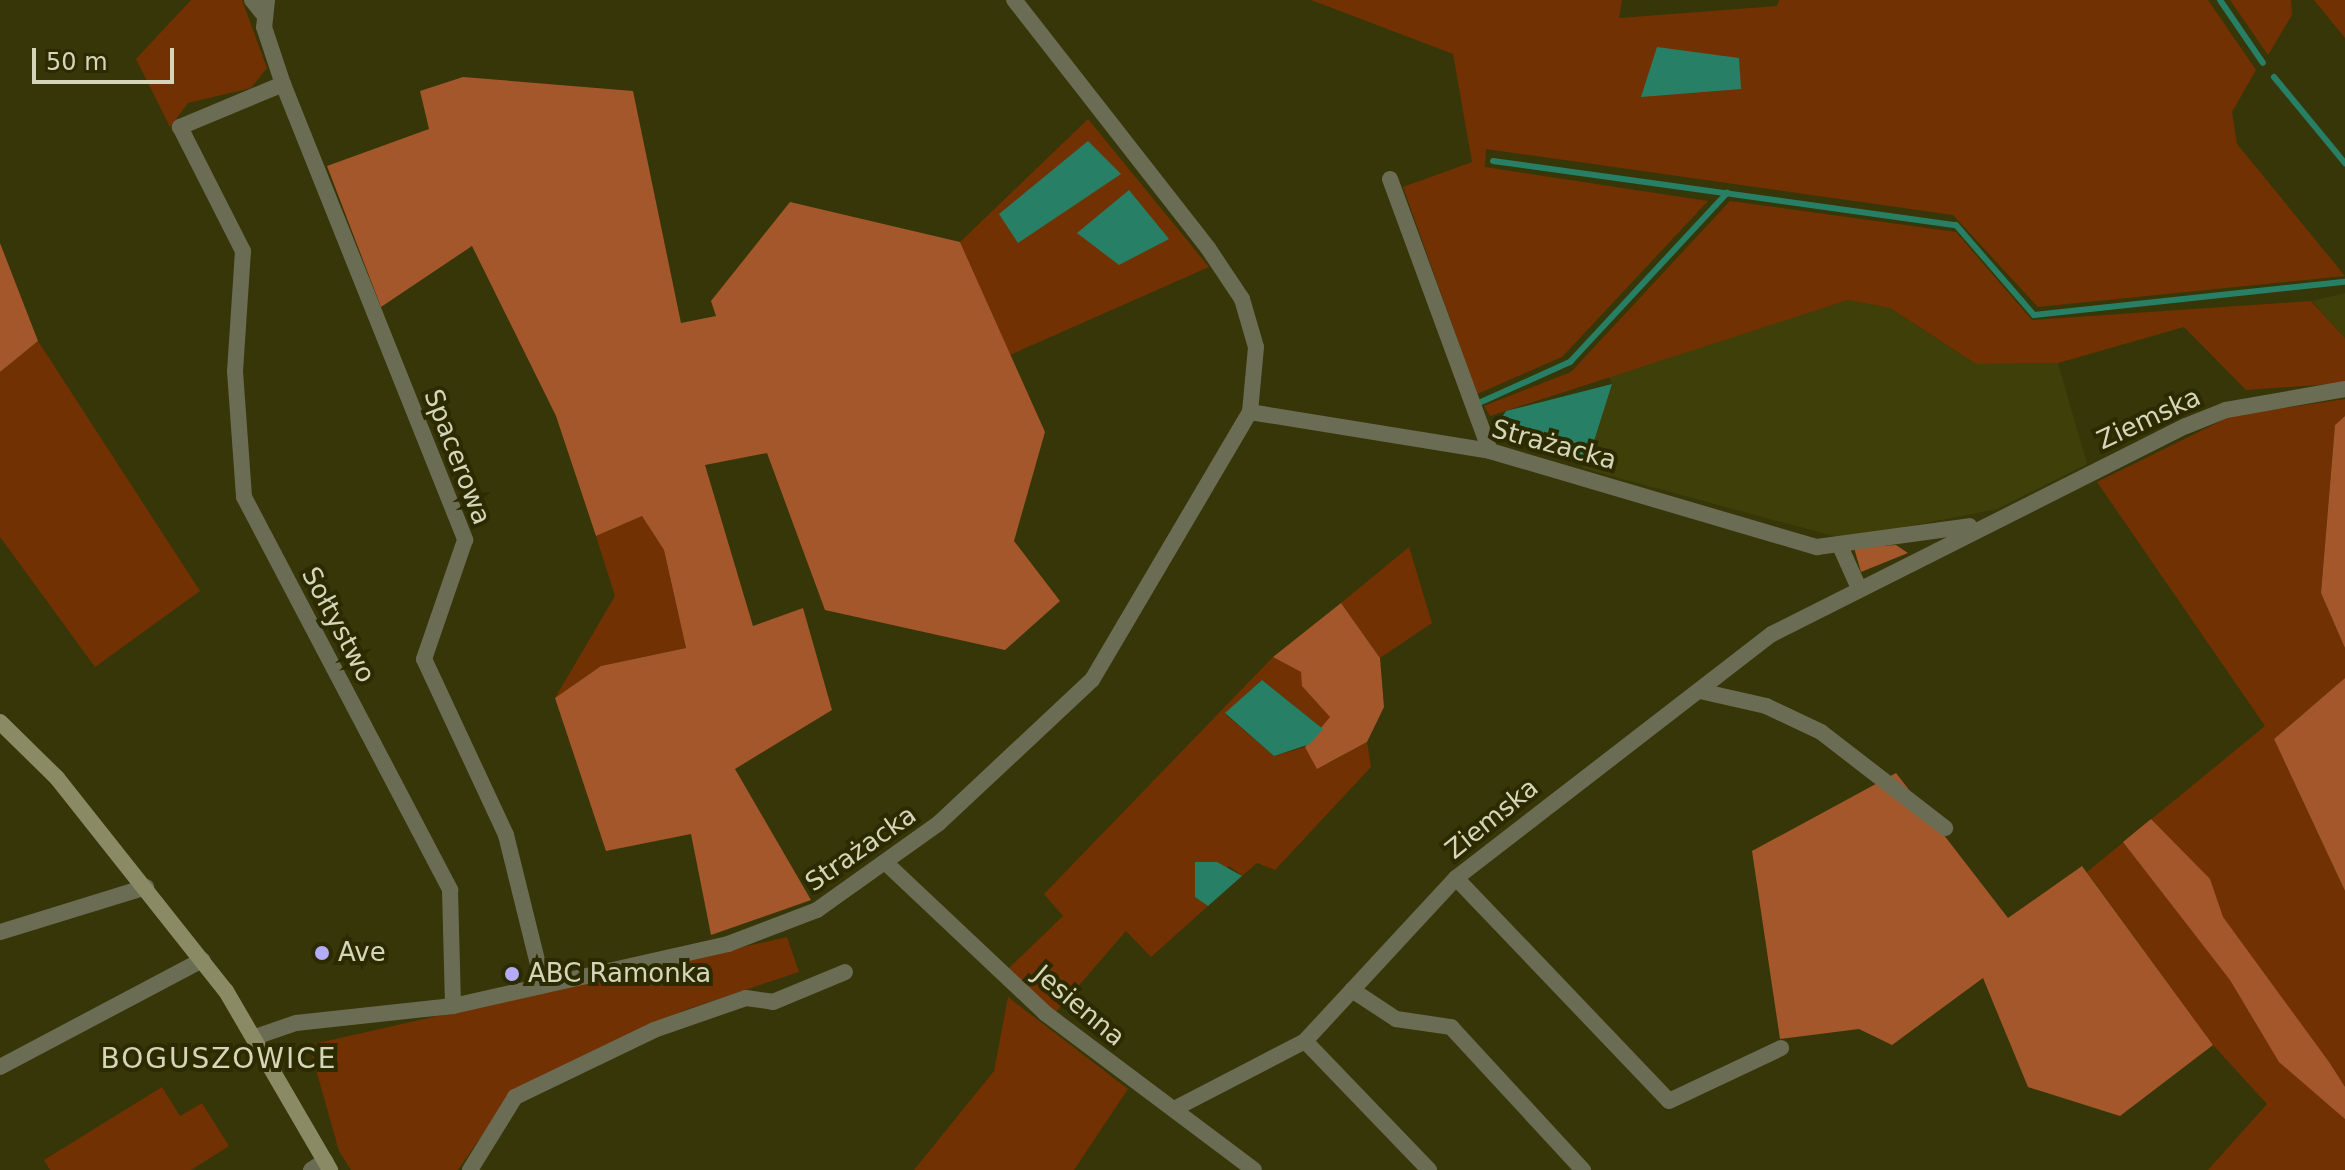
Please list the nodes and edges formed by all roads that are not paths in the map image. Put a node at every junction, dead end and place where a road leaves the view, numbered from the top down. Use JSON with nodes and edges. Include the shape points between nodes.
{"nodes":[{"id":1,"x":252,"y":0,"type":"edge"},
{"id":2,"x":1014,"y":0,"type":"edge"},
{"id":3,"x":266,"y":8,"type":"edge"},
{"id":4,"x":283,"y":84,"type":"junction"},
{"id":5,"x":1390,"y":179,"type":"dead end"},
{"id":6,"x":2345,"y":389,"type":"edge"},
{"id":7,"x":1250,"y":412,"type":"junction"},
{"id":8,"x":1490,"y":451,"type":"junction"},
{"id":9,"x":1983,"y":524,"type":"junction"},
{"id":10,"x":1840,"y":546,"type":"junction"},
{"id":11,"x":1858,"y":586,"type":"junction"},
{"id":12,"x":1700,"y":691,"type":"junction"},
{"id":13,"x":0,"y":722,"type":"edge"},
{"id":14,"x":1945,"y":828,"type":"dead end"},
{"id":15,"x":887,"y":864,"type":"junction"},
{"id":16,"x":1456,"y":878,"type":"junction"},
{"id":17,"x":146,"y":887,"type":"junction"},
{"id":18,"x":0,"y":932,"type":"edge"},
{"id":19,"x":202,"y":960,"type":"junction"},
{"id":20,"x":845,"y":972,"type":"dead end"},
{"id":21,"x":543,"y":985,"type":"junction"},
{"id":22,"x":1352,"y":990,"type":"junction"},
{"id":23,"x":453,"y":1006,"type":"junction"},
{"id":24,"x":258,"y":1036,"type":"junction"},
{"id":25,"x":1305,"y":1041,"type":"junction"},
{"id":26,"x":1781,"y":1048,"type":"dead end"},
{"id":27,"x":0,"y":1067,"type":"edge"},
{"id":28,"x":1176,"y":1108,"type":"junction"},
{"id":29,"x":322,"y":1167,"type":"edge"},
{"id":30,"x":470,"y":1170,"type":"edge"},
{"id":31,"x":1254,"y":1170,"type":"edge"},
{"id":32,"x":1429,"y":1170,"type":"edge"},
{"id":33,"x":1583,"y":1170,"type":"edge"}],
"edges":[{"from":1,"to":3,"type":"street"},
{"from":2,"to":7,"type":"street","name":"Strażacka","via":[[1242,299],[1256,347]]},
{"from":3,"to":4,"type":"street","name":"Spacerowa"},
{"from":4,"to":21,"type":"street","name":"Spacerowa","via":[[465,540],[424,659],[506,835]]},
{"from":4,"to":23,"type":"street","name":"Sołtystwo","via":[[180,127],[243,251],[235,371],[244,497],[450,890]]},
{"from":5,"to":8,"type":"street"},
{"from":6,"to":9,"type":"street","name":"Ziemska","via":[[2216,413]]},
{"from":7,"to":8,"type":"street","name":"Strażacka"},
{"from":7,"to":15,"type":"street","name":"Strażacka","via":[[1092,680]]},
{"from":8,"to":10,"type":"street","name":"Strażacka","via":[[1777,536]]},
{"from":9,"to":10,"type":"street","name":"Ziemska"},
{"from":9,"to":11,"type":"street","name":"Ziemska"},
{"from":10,"to":11,"type":"street"},
{"from":11,"to":12,"type":"street","name":"Ziemska","via":[[1772,634]]},
{"from":12,"to":14,"type":"street","via":[[1766,706],[1821,732]]},
{"from":12,"to":16,"type":"street","name":"Ziemska"},
{"from":13,"to":17,"type":"street"},
{"from":15,"to":21,"type":"street","name":"Strażacka","via":[[817,910],[728,944]]},
{"from":15,"to":28,"type":"street","name":"Jesienna","via":[[1045,1013]]},
{"from":16,"to":22,"type":"street","name":"Ziemska"},
{"from":16,"to":26,"type":"street","via":[[1669,1101]]},
{"from":17,"to":18,"type":"street"},
{"from":17,"to":19,"type":"street"},
{"from":19,"to":24,"type":"street"},
{"from":19,"to":27,"type":"street"},
{"from":20,"to":30,"type":"street","via":[[773,1002],[746,998],[654,1030],[515,1097]]},
{"from":21,"to":23,"type":"street","name":"Strażacka"},
{"from":22,"to":25,"type":"street","name":"Ziemska"},
{"from":22,"to":33,"type":"street","via":[[1396,1019],[1451,1027]]},
{"from":23,"to":24,"type":"street","name":"Strażacka","via":[[296,1023]]},
{"from":24,"to":29,"type":"street"},
{"from":25,"to":28,"type":"street","name":"Ziemska"},
{"from":25,"to":32,"type":"street"},
{"from":28,"to":31,"type":"street","name":"Jesienna"}]}
